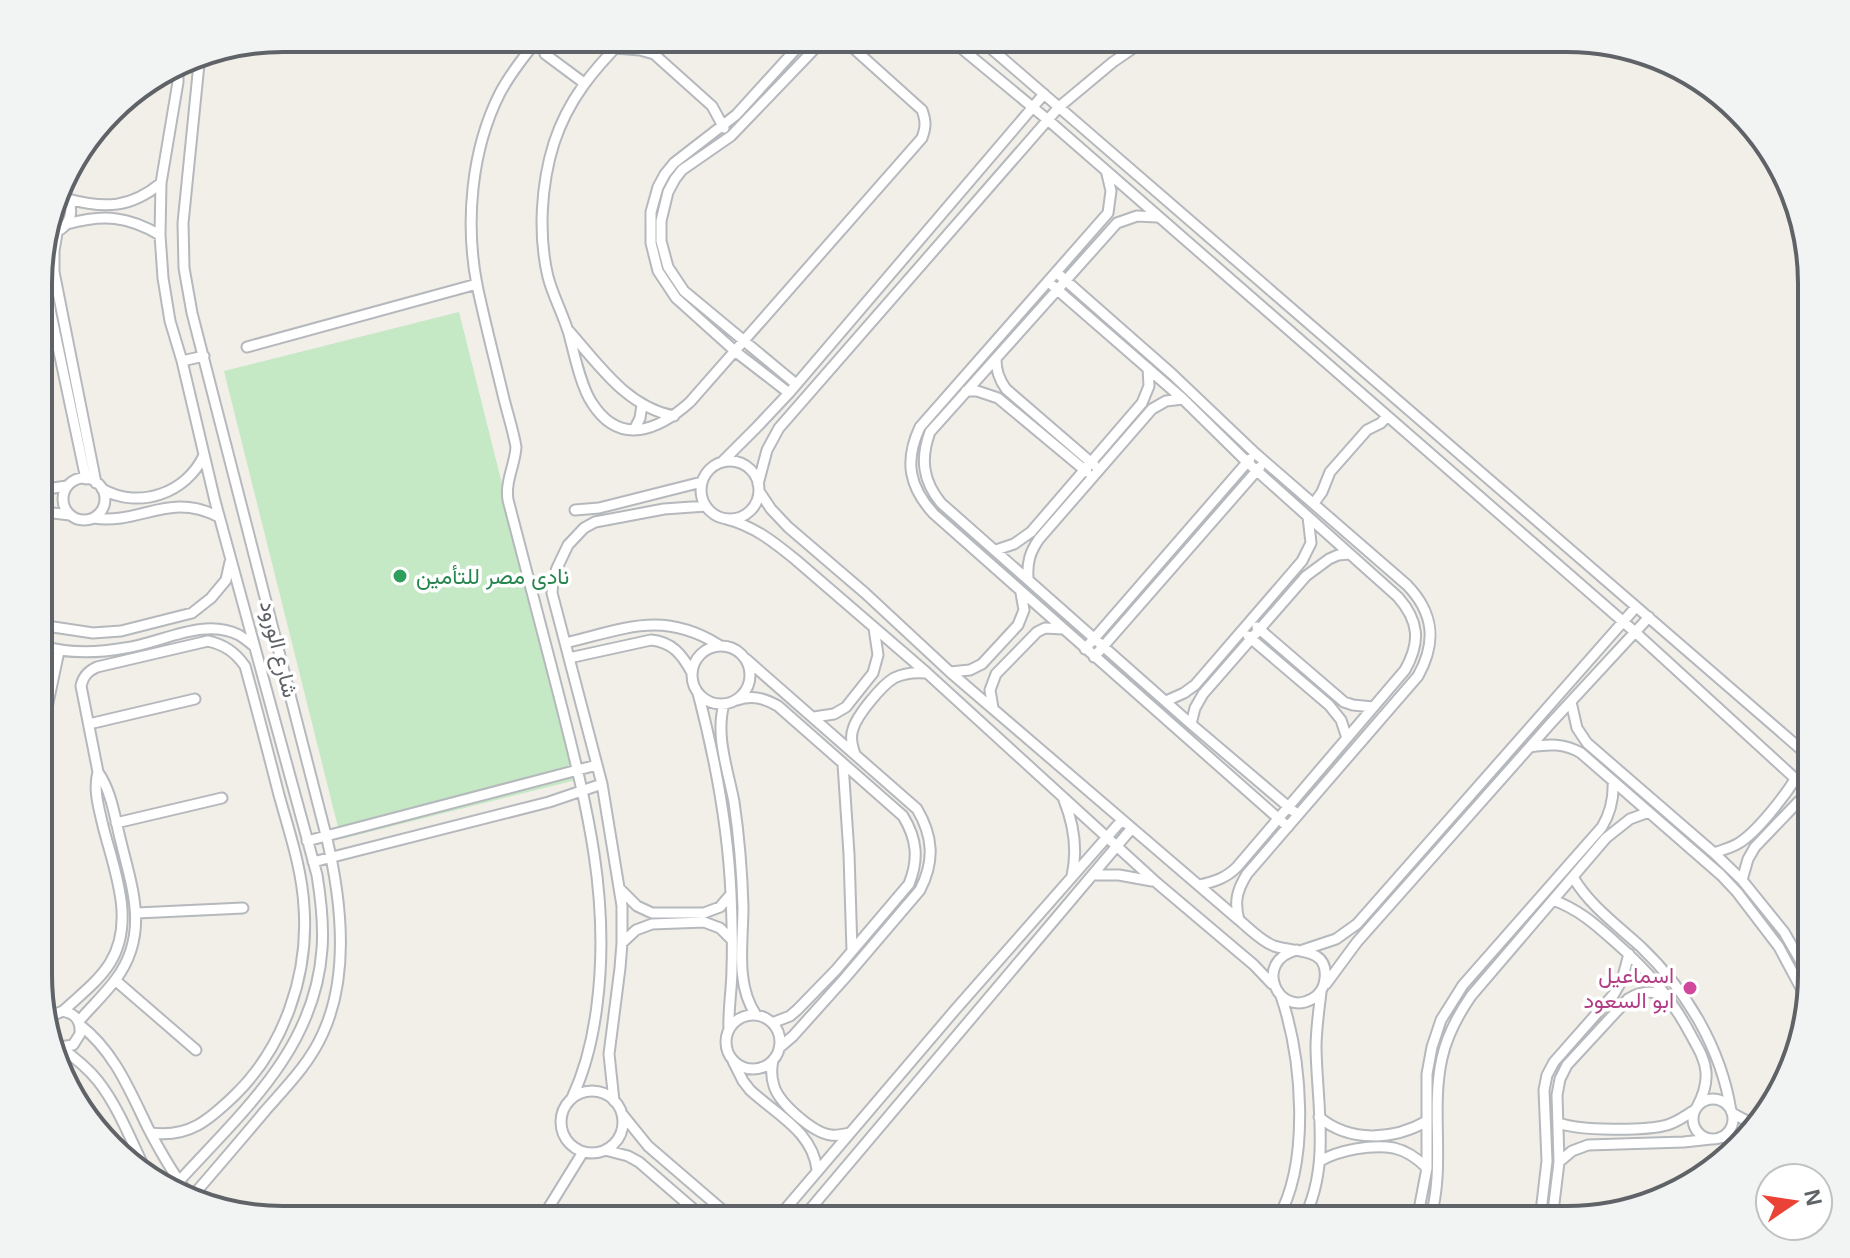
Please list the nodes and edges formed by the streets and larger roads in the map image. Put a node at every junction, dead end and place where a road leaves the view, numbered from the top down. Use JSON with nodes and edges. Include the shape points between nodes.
{"nodes":[{"id":1,"x":528,"y":52,"type":"edge"},
{"id":2,"x":611,"y":52,"type":"edge"},
{"id":3,"x":647,"y":52,"type":"edge"},
{"id":4,"x":793,"y":52,"type":"edge"},
{"id":5,"x":812,"y":52,"type":"edge"},
{"id":6,"x":858,"y":52,"type":"edge"},
{"id":7,"x":966,"y":52,"type":"edge"},
{"id":8,"x":995,"y":52,"type":"edge"},
{"id":9,"x":1128,"y":52,"type":"edge"},
{"id":10,"x":545,"y":54,"type":"dead end"},
{"id":11,"x":654,"y":54,"type":"joint"},
{"id":12,"x":199,"y":68,"type":"edge"},
{"id":13,"x":178,"y":78,"type":"edge"},
{"id":14,"x":584,"y":83,"type":"junction"},
{"id":15,"x":1044,"y":94,"type":"junction"},
{"id":16,"x":712,"y":106,"type":"junction"},
{"id":17,"x":1059,"y":107,"type":"junction"},
{"id":18,"x":1032,"y":108,"type":"junction"},
{"id":19,"x":736,"y":115,"type":"junction"},
{"id":20,"x":1048,"y":120,"type":"junction"},
{"id":21,"x":745,"y":122,"type":"junction"},
{"id":22,"x":723,"y":126,"type":"junction"},
{"id":23,"x":731,"y":136,"type":"junction"},
{"id":24,"x":1105,"y":171,"type":"junction"},
{"id":25,"x":161,"y":183,"type":"junction"},
{"id":26,"x":68,"y":199,"type":"joint"},
{"id":27,"x":1159,"y":218,"type":"junction"},
{"id":28,"x":67,"y":224,"type":"junction"},
{"id":29,"x":58,"y":232,"type":"edge"},
{"id":30,"x":160,"y":235,"type":"junction"},
{"id":31,"x":54,"y":253,"type":"edge"},
{"id":32,"x":1056,"y":272,"type":"junction"},
{"id":33,"x":1065,"y":280,"type":"junction"},
{"id":34,"x":1048,"y":282,"type":"junction"},
{"id":35,"x":477,"y":284,"type":"junction"},
{"id":36,"x":1057,"y":289,"type":"junction"},
{"id":37,"x":52,"y":318,"type":"edge"},
{"id":38,"x":567,"y":329,"type":"junction"},
{"id":39,"x":744,"y":342,"type":"junction"},
{"id":40,"x":247,"y":347,"type":"dead end"},
{"id":41,"x":736,"y":352,"type":"junction"},
{"id":42,"x":204,"y":356,"type":"junction"},
{"id":43,"x":996,"y":359,"type":"junction"},
{"id":44,"x":182,"y":361,"type":"junction"},
{"id":45,"x":599,"y":366,"type":"junction"},
{"id":46,"x":1148,"y":368,"type":"junction"},
{"id":47,"x":581,"y":375,"type":"junction"},
{"id":48,"x":796,"y":384,"type":"junction"},
{"id":49,"x":966,"y":391,"type":"junction"},
{"id":50,"x":789,"y":393,"type":"junction"},
{"id":51,"x":1183,"y":399,"type":"junction"},
{"id":52,"x":642,"y":405,"type":"junction"},
{"id":53,"x":674,"y":416,"type":"junction"},
{"id":54,"x":1387,"y":416,"type":"junction"},
{"id":55,"x":634,"y":430,"type":"junction"},
{"id":56,"x":1255,"y":453,"type":"junction"},
{"id":57,"x":204,"y":455,"type":"junction"},
{"id":58,"x":1265,"y":461,"type":"junction"},
{"id":59,"x":722,"y":462,"type":"junction"},
{"id":60,"x":1247,"y":462,"type":"junction"},
{"id":61,"x":1088,"y":466,"type":"junction"},
{"id":62,"x":1256,"y":471,"type":"junction"},
{"id":63,"x":1096,"y":473,"type":"junction"},
{"id":64,"x":702,"y":482,"type":"junction"},
{"id":65,"x":95,"y":484,"type":"junction"},
{"id":66,"x":67,"y":486,"type":"junction"},
{"id":67,"x":52,"y":488,"type":"edge"},
{"id":68,"x":758,"y":488,"type":"junction"},
{"id":69,"x":1314,"y":503,"type":"junction"},
{"id":70,"x":706,"y":506,"type":"junction"},
{"id":71,"x":575,"y":510,"type":"dead end"},
{"id":72,"x":52,"y":513,"type":"edge"},
{"id":73,"x":70,"y":515,"type":"junction"},
{"id":74,"x":219,"y":517,"type":"junction"},
{"id":75,"x":1308,"y":517,"type":"junction"},
{"id":76,"x":93,"y":518,"type":"junction"},
{"id":77,"x":726,"y":519,"type":"junction"},
{"id":78,"x":1366,"y":549,"type":"junction"},
{"id":79,"x":996,"y":550,"type":"junction"},
{"id":80,"x":1353,"y":556,"type":"junction"},
{"id":81,"x":230,"y":558,"type":"junction"},
{"id":82,"x":1028,"y":578,"type":"junction"},
{"id":83,"x":1021,"y":593,"type":"junction"},
{"id":84,"x":1636,"y":607,"type":"junction"},
{"id":85,"x":1649,"y":617,"type":"junction"},
{"id":86,"x":1251,"y":621,"type":"junction"},
{"id":87,"x":1623,"y":622,"type":"junction"},
{"id":88,"x":52,"y":627,"type":"edge"},
{"id":89,"x":874,"y":628,"type":"junction"},
{"id":90,"x":1062,"y":629,"type":"junction"},
{"id":91,"x":1260,"y":629,"type":"junction"},
{"id":92,"x":1242,"y":631,"type":"junction"},
{"id":93,"x":1635,"y":632,"type":"junction"},
{"id":94,"x":1095,"y":638,"type":"junction"},
{"id":95,"x":1251,"y":639,"type":"junction"},
{"id":96,"x":565,"y":643,"type":"junction"},
{"id":97,"x":719,"y":645,"type":"junction"},
{"id":98,"x":254,"y":646,"type":"junction"},
{"id":99,"x":1104,"y":646,"type":"junction"},
{"id":100,"x":52,"y":649,"type":"edge"},
{"id":101,"x":1085,"y":649,"type":"junction"},
{"id":102,"x":59,"y":651,"type":"junction"},
{"id":103,"x":1414,"y":652,"type":"junction"},
{"id":104,"x":1428,"y":656,"type":"junction"},
{"id":105,"x":1094,"y":657,"type":"junction"},
{"id":106,"x":569,"y":658,"type":"junction"},
{"id":107,"x":746,"y":659,"type":"junction"},
{"id":108,"x":950,"y":672,"type":"junction"},
{"id":109,"x":692,"y":673,"type":"junction"},
{"id":110,"x":927,"y":673,"type":"junction"},
{"id":111,"x":52,"y":684,"type":"edge"},
{"id":112,"x":698,"y":693,"type":"junction"},
{"id":113,"x":195,"y":699,"type":"dead end"},
{"id":114,"x":737,"y":700,"type":"junction"},
{"id":115,"x":1166,"y":701,"type":"junction"},
{"id":116,"x":1571,"y":702,"type":"junction"},
{"id":117,"x":724,"y":704,"type":"junction"},
{"id":118,"x":1373,"y":707,"type":"junction"},
{"id":119,"x":993,"y":708,"type":"junction"},
{"id":120,"x":813,"y":717,"type":"junction"},
{"id":121,"x":89,"y":724,"type":"junction"},
{"id":122,"x":1191,"y":724,"type":"junction"},
{"id":123,"x":1347,"y":738,"type":"junction"},
{"id":124,"x":1530,"y":747,"type":"junction"},
{"id":125,"x":1798,"y":747,"type":"edge"},
{"id":126,"x":855,"y":754,"type":"junction"},
{"id":127,"x":843,"y":764,"type":"junction"},
{"id":128,"x":597,"y":765,"type":"junction"},
{"id":129,"x":578,"y":770,"type":"junction"},
{"id":130,"x":98,"y":772,"type":"junction"},
{"id":131,"x":1796,"y":778,"type":"junction"},
{"id":132,"x":1798,"y":780,"type":"edge"},
{"id":133,"x":1613,"y":781,"type":"junction"},
{"id":134,"x":602,"y":784,"type":"junction"},
{"id":135,"x":583,"y":790,"type":"junction"},
{"id":136,"x":1062,"y":797,"type":"junction"},
{"id":137,"x":222,"y":798,"type":"dead end"},
{"id":138,"x":1798,"y":802,"type":"edge"},
{"id":139,"x":1289,"y":806,"type":"junction"},
{"id":140,"x":1649,"y":812,"type":"junction"},
{"id":141,"x":1298,"y":815,"type":"junction"},
{"id":142,"x":1278,"y":819,"type":"junction"},
{"id":143,"x":1122,"y":820,"type":"junction"},
{"id":144,"x":116,"y":823,"type":"junction"},
{"id":145,"x":1288,"y":827,"type":"junction"},
{"id":146,"x":1132,"y":828,"type":"junction"},
{"id":147,"x":326,"y":835,"type":"junction"},
{"id":148,"x":1107,"y":837,"type":"junction"},
{"id":149,"x":307,"y":841,"type":"junction"},
{"id":150,"x":1117,"y":846,"type":"junction"},
{"id":151,"x":1714,"y":853,"type":"junction"},
{"id":152,"x":331,"y":856,"type":"junction"},
{"id":153,"x":313,"y":862,"type":"junction"},
{"id":154,"x":128,"y":871,"type":"junction"},
{"id":155,"x":115,"y":874,"type":"junction"},
{"id":156,"x":1093,"y":875,"type":"junction"},
{"id":157,"x":1573,"y":877,"type":"junction"},
{"id":158,"x":1071,"y":880,"type":"junction"},
{"id":159,"x":1742,"y":880,"type":"junction"},
{"id":160,"x":1157,"y":883,"type":"junction"},
{"id":161,"x":1199,"y":885,"type":"junction"},
{"id":162,"x":619,"y":888,"type":"junction"},
{"id":163,"x":731,"y":894,"type":"junction"},
{"id":164,"x":1553,"y":900,"type":"junction"},
{"id":165,"x":243,"y":908,"type":"dead end"},
{"id":166,"x":137,"y":913,"type":"junction"},
{"id":167,"x":1239,"y":920,"type":"junction"},
{"id":168,"x":732,"y":940,"type":"junction"},
{"id":169,"x":622,"y":943,"type":"junction"},
{"id":170,"x":1300,"y":950,"type":"junction"},
{"id":171,"x":852,"y":951,"type":"junction"},
{"id":172,"x":1629,"y":954,"type":"junction"},
{"id":173,"x":1798,"y":956,"type":"edge"},
{"id":174,"x":115,"y":980,"type":"junction"},
{"id":175,"x":1798,"y":982,"type":"edge"},
{"id":176,"x":1322,"y":989,"type":"junction"},
{"id":177,"x":1278,"y":992,"type":"junction"},
{"id":178,"x":1668,"y":996,"type":"junction"},
{"id":179,"x":55,"y":1012,"type":"edge"},
{"id":180,"x":60,"y":1012,"type":"junction"},
{"id":181,"x":55,"y":1014,"type":"edge"},
{"id":182,"x":756,"y":1015,"type":"junction"},
{"id":183,"x":80,"y":1023,"type":"junction"},
{"id":184,"x":772,"y":1023,"type":"junction"},
{"id":185,"x":729,"y":1030,"type":"junction"},
{"id":186,"x":63,"y":1047,"type":"edge"},
{"id":187,"x":779,"y":1048,"type":"junction"},
{"id":188,"x":196,"y":1050,"type":"dead end"},
{"id":189,"x":65,"y":1052,"type":"edge"},
{"id":190,"x":773,"y":1060,"type":"junction"},
{"id":191,"x":733,"y":1061,"type":"junction"},
{"id":192,"x":572,"y":1098,"type":"junction"},
{"id":193,"x":614,"y":1101,"type":"junction"},
{"id":194,"x":1696,"y":1108,"type":"junction"},
{"id":195,"x":620,"y":1110,"type":"junction"},
{"id":196,"x":1732,"y":1112,"type":"junction"},
{"id":197,"x":1319,"y":1117,"type":"junction"},
{"id":198,"x":1747,"y":1120,"type":"edge"},
{"id":199,"x":1427,"y":1121,"type":"junction"},
{"id":200,"x":1559,"y":1123,"type":"junction"},
{"id":201,"x":151,"y":1133,"type":"junction"},
{"id":202,"x":850,"y":1133,"type":"junction"},
{"id":203,"x":1716,"y":1138,"type":"junction"},
{"id":204,"x":1729,"y":1139,"type":"edge"},
{"id":205,"x":605,"y":1150,"type":"junction"},
{"id":206,"x":583,"y":1152,"type":"junction"},
{"id":207,"x":138,"y":1154,"type":"edge"},
{"id":208,"x":1320,"y":1161,"type":"junction"},
{"id":209,"x":1559,"y":1162,"type":"junction"},
{"id":210,"x":1427,"y":1168,"type":"junction"},
{"id":211,"x":817,"y":1170,"type":"junction"},
{"id":212,"x":171,"y":1177,"type":"edge"},
{"id":213,"x":179,"y":1181,"type":"edge"},
{"id":214,"x":197,"y":1189,"type":"edge"},
{"id":215,"x":550,"y":1206,"type":"edge"},
{"id":216,"x":690,"y":1206,"type":"edge"},
{"id":217,"x":718,"y":1206,"type":"edge"},
{"id":218,"x":787,"y":1206,"type":"edge"},
{"id":219,"x":813,"y":1206,"type":"edge"},
{"id":220,"x":1283,"y":1206,"type":"edge"},
{"id":221,"x":1308,"y":1206,"type":"edge"},
{"id":222,"x":1420,"y":1206,"type":"edge"},
{"id":223,"x":1432,"y":1206,"type":"edge"},
{"id":224,"x":1542,"y":1206,"type":"edge"},
{"id":225,"x":1554,"y":1206,"type":"edge"}],
"edges":[{"from":1,"to":35,"type":"street","via":[[500,94],[480,150],[472,225]]},
{"from":2,"to":14,"type":"street"},
{"from":3,"to":11,"type":"street"},
{"from":4,"to":19,"type":"street"},
{"from":5,"to":21,"type":"street"},
{"from":6,"to":39,"type":"street","via":[[922,110],[926,129]]},
{"from":7,"to":18,"type":"street"},
{"from":8,"to":15,"type":"street"},
{"from":9,"to":17,"type":"street"},
{"from":10,"to":14,"type":"street"},
{"from":11,"to":16,"type":"street"},
{"from":12,"to":42,"type":"street","name":"شارع الورود","via":[[183,223],[184,268]]},
{"from":13,"to":25,"type":"street","name":"شارع الورود"},
{"from":14,"to":38,"type":"street","via":[[554,144],[543,207],[547,274]]},
{"from":15,"to":17,"type":"street"},
{"from":15,"to":18,"type":"street"},
{"from":16,"to":19,"type":"street"},
{"from":16,"to":22,"type":"street"},
{"from":17,"to":20,"type":"street"},
{"from":17,"to":84,"type":"street"},
{"from":18,"to":20,"type":"street"},
{"from":18,"to":48,"type":"street"},
{"from":19,"to":21,"type":"street"},
{"from":19,"to":22,"type":"street"},
{"from":20,"to":24,"type":"street"},
{"from":20,"to":68,"type":"street","via":[[779,428],[767,450]]},
{"from":21,"to":23,"type":"street"},
{"from":22,"to":23,"type":"street"},
{"from":22,"to":41,"type":"street","via":[[665,174],[651,212],[651,243],[658,271],[676,298]]},
{"from":23,"to":39,"type":"street","via":[[675,179],[665,203],[661,241],[668,267],[684,291]]},
{"from":24,"to":27,"type":"street"},
{"from":24,"to":32,"type":"street","via":[[1111,191],[1108,213]]},
{"from":25,"to":26,"type":"street","via":[[128,203],[88,205]]},
{"from":25,"to":30,"type":"street","name":"شارع الورود"},
{"from":26,"to":28,"type":"street"},
{"from":27,"to":33,"type":"street","via":[[1137,216],[1117,223]]},
{"from":27,"to":54,"type":"street"},
{"from":28,"to":29,"type":"street"},
{"from":28,"to":30,"type":"street","via":[[106,217]]},
{"from":30,"to":44,"type":"street","name":"شارع الورود","via":[[170,321]]},
{"from":31,"to":65,"type":"street"},
{"from":32,"to":33,"type":"street"},
{"from":32,"to":34,"type":"street"},
{"from":33,"to":36,"type":"street"},
{"from":33,"to":56,"type":"street"},
{"from":34,"to":36,"type":"street"},
{"from":34,"to":83,"type":"street","via":[[920,427],[911,453],[913,480],[925,504]]},
{"from":35,"to":40,"type":"street"},
{"from":35,"to":129,"type":"street","via":[[516,447],[508,500]]},
{"from":36,"to":43,"type":"street"},
{"from":36,"to":46,"type":"street"},
{"from":37,"to":65,"type":"street"},
{"from":38,"to":45,"type":"street"},
{"from":38,"to":47,"type":"street"},
{"from":39,"to":41,"type":"street"},
{"from":39,"to":48,"type":"street"},
{"from":41,"to":50,"type":"street"},
{"from":41,"to":53,"type":"street"},
{"from":42,"to":44,"type":"street"},
{"from":42,"to":147,"type":"street","name":"شارع الورود"},
{"from":43,"to":49,"type":"street"},
{"from":43,"to":61,"type":"street","via":[[1006,389]]},
{"from":44,"to":57,"type":"street","name":"شارع الورود"},
{"from":45,"to":47,"type":"street"},
{"from":45,"to":52,"type":"street"},
{"from":46,"to":51,"type":"street"},
{"from":46,"to":61,"type":"street","via":[[1149,386],[1142,403]]},
{"from":47,"to":55,"type":"street","via":[[599,413]]},
{"from":48,"to":50,"type":"street"},
{"from":49,"to":61,"type":"street","via":[[998,398]]},
{"from":49,"to":79,"type":"street","via":[[930,432],[924,469],[941,503]]},
{"from":50,"to":59,"type":"street"},
{"from":51,"to":60,"type":"street"},
{"from":51,"to":63,"type":"street","via":[[1152,409]]},
{"from":52,"to":53,"type":"street"},
{"from":52,"to":55,"type":"street"},
{"from":53,"to":55,"type":"street"},
{"from":54,"to":69,"type":"street","via":[[1367,430],[1330,472]]},
{"from":54,"to":87,"type":"street"},
{"from":56,"to":58,"type":"street"},
{"from":56,"to":60,"type":"street"},
{"from":57,"to":65,"type":"street","via":[[190,478],[169,492],[132,499]]},
{"from":57,"to":74,"type":"street","name":"شارع الورود"},
{"from":58,"to":62,"type":"street"},
{"from":58,"to":69,"type":"street"},
{"from":59,"to":64,"type":"street","via":[[709,469]]},
{"from":59,"to":68,"type":"street","via":[[742,464],[753,472]]},
{"from":60,"to":62,"type":"street"},
{"from":60,"to":94,"type":"street"},
{"from":61,"to":63,"type":"street"},
{"from":61,"to":79,"type":"street","via":[[1031,532]]},
{"from":62,"to":75,"type":"street"},
{"from":62,"to":99,"type":"street"},
{"from":63,"to":82,"type":"street","via":[[1032,549]]},
{"from":64,"to":70,"type":"street"},
{"from":64,"to":71,"type":"street"},
{"from":65,"to":66,"type":"street","via":[[76,480]]},
{"from":65,"to":76,"type":"street","via":[[105,499]]},
{"from":66,"to":67,"type":"street"},
{"from":66,"to":73,"type":"street","via":[[63,501]]},
{"from":68,"to":77,"type":"street","via":[[748,512]]},
{"from":68,"to":108,"type":"street","via":[[788,527]]},
{"from":69,"to":78,"type":"street"},
{"from":70,"to":77,"type":"street"},
{"from":70,"to":96,"type":"street","via":[[595,522],[576,535],[553,580]]},
{"from":72,"to":73,"type":"street"},
{"from":73,"to":76,"type":"street"},
{"from":74,"to":76,"type":"street","via":[[172,506],[114,519]]},
{"from":74,"to":81,"type":"street","name":"شارع الورود"},
{"from":75,"to":80,"type":"street"},
{"from":75,"to":86,"type":"street","via":[[1307,552]]},
{"from":77,"to":89,"type":"street","via":[[774,542]]},
{"from":78,"to":80,"type":"street"},
{"from":78,"to":104,"type":"street","via":[[1425,608],[1431,635]]},
{"from":79,"to":82,"type":"street"},
{"from":80,"to":91,"type":"street","via":[[1338,555],[1313,569]]},
{"from":80,"to":103,"type":"street","via":[[1407,607],[1416,632]]},
{"from":81,"to":88,"type":"street","via":[[226,580],[192,613],[121,631]]},
{"from":81,"to":98,"type":"street","name":"شارع الورود"},
{"from":82,"to":94,"type":"street"},
{"from":83,"to":90,"type":"street"},
{"from":83,"to":108,"type":"street","via":[[1024,610],[1018,625],[982,664]]},
{"from":84,"to":85,"type":"street"},
{"from":84,"to":87,"type":"street"},
{"from":85,"to":93,"type":"street"},
{"from":85,"to":125,"type":"street"},
{"from":86,"to":91,"type":"street"},
{"from":86,"to":92,"type":"street"},
{"from":87,"to":93,"type":"street"},
{"from":87,"to":170,"type":"street","via":[[1357,924],[1336,939]]},
{"from":89,"to":110,"type":"street"},
{"from":89,"to":120,"type":"street","via":[[878,646],[873,673],[846,707]]},
{"from":90,"to":101,"type":"street"},
{"from":90,"to":119,"type":"street","via":[[1037,632],[996,674],[990,690]]},
{"from":91,"to":95,"type":"street"},
{"from":91,"to":118,"type":"street","via":[[1344,702]]},
{"from":92,"to":95,"type":"street"},
{"from":92,"to":115,"type":"street","via":[[1195,685]]},
{"from":93,"to":116,"type":"street"},
{"from":93,"to":131,"type":"street"},
{"from":94,"to":99,"type":"street"},
{"from":94,"to":101,"type":"street"},
{"from":95,"to":122,"type":"street","via":[[1203,694]]},
{"from":95,"to":123,"type":"street","via":[[1329,705]]},
{"from":96,"to":97,"type":"street","via":[[661,624]]},
{"from":96,"to":106,"type":"street"},
{"from":97,"to":107,"type":"street","via":[[732,647]]},
{"from":97,"to":109,"type":"street","via":[[700,654]]},
{"from":98,"to":102,"type":"street","via":[[239,635],[197,629],[126,648]]},
{"from":98,"to":149,"type":"street","name":"شارع الورود"},
{"from":99,"to":105,"type":"street"},
{"from":99,"to":115,"type":"street"},
{"from":100,"to":102,"type":"street"},
{"from":101,"to":105,"type":"street"},
{"from":102,"to":111,"type":"street"},
{"from":103,"to":104,"type":"street"},
{"from":103,"to":118,"type":"street"},
{"from":104,"to":141,"type":"street","via":[[1418,676]]},
{"from":105,"to":142,"type":"street"},
{"from":106,"to":109,"type":"street","via":[[661,641],[680,653]]},
{"from":106,"to":128,"type":"street"},
{"from":107,"to":114,"type":"street","via":[[750,682]]},
{"from":107,"to":120,"type":"street"},
{"from":108,"to":119,"type":"street"},
{"from":109,"to":112,"type":"street"},
{"from":110,"to":126,"type":"street","via":[[910,673],[887,683],[853,727]]},
{"from":110,"to":136,"type":"street"},
{"from":112,"to":117,"type":"street"},
{"from":112,"to":163,"type":"street","via":[[721,803]]},
{"from":113,"to":121,"type":"street"},
{"from":114,"to":117,"type":"street"},
{"from":114,"to":127,"type":"street","via":[[754,697],[770,702]]},
{"from":115,"to":122,"type":"street"},
{"from":116,"to":124,"type":"street"},
{"from":116,"to":151,"type":"street","via":[[1577,728],[1593,750]]},
{"from":117,"to":182,"type":"street","via":[[720,724],[735,808],[743,982]]},
{"from":118,"to":123,"type":"street"},
{"from":119,"to":143,"type":"street"},
{"from":120,"to":126,"type":"street"},
{"from":121,"to":130,"type":"street"},
{"from":121,"to":201,"type":"street","via":[[81,686],[91,669],[208,641],[229,648],[245,666],[304,903],[298,981],[277,1038],[261,1064],[197,1127],[167,1135]]},
{"from":122,"to":139,"type":"street"},
{"from":123,"to":139,"type":"street"},
{"from":124,"to":133,"type":"street","via":[[1557,744],[1573,749]]},
{"from":124,"to":176,"type":"street","via":[[1357,942]]},
{"from":126,"to":187,"type":"street","via":[[917,809],[929,835],[931,863],[912,902]]},
{"from":127,"to":171,"type":"street"},
{"from":127,"to":171,"type":"street","via":[[903,816],[916,857],[909,884]]},
{"from":128,"to":129,"type":"street"},
{"from":128,"to":134,"type":"street"},
{"from":129,"to":135,"type":"street"},
{"from":129,"to":147,"type":"street"},
{"from":130,"to":144,"type":"street"},
{"from":130,"to":155,"type":"street","via":[[97,801]]},
{"from":131,"to":132,"type":"street"},
{"from":131,"to":151,"type":"street","via":[[1748,836]]},
{"from":133,"to":140,"type":"street"},
{"from":133,"to":199,"type":"street","via":[[1611,810],[1602,827],[1447,1008],[1429,1060]]},
{"from":134,"to":135,"type":"street"},
{"from":134,"to":162,"type":"street"},
{"from":135,"to":152,"type":"street"},
{"from":135,"to":192,"type":"street","via":[[597,867],[602,949],[589,1052]]},
{"from":136,"to":148,"type":"street"},
{"from":136,"to":158,"type":"street","via":[[1074,838]]},
{"from":137,"to":144,"type":"street"},
{"from":138,"to":159,"type":"street","via":[[1755,847]]},
{"from":139,"to":141,"type":"street"},
{"from":139,"to":142,"type":"street"},
{"from":140,"to":157,"type":"street","via":[[1613,830]]},
{"from":140,"to":175,"type":"street","via":[[1752,910]]},
{"from":141,"to":145,"type":"street"},
{"from":142,"to":145,"type":"street"},
{"from":142,"to":161,"type":"street","via":[[1229,875]]},
{"from":143,"to":146,"type":"street"},
{"from":143,"to":148,"type":"street"},
{"from":144,"to":154,"type":"street"},
{"from":145,"to":167,"type":"street","via":[[1240,885]]},
{"from":146,"to":150,"type":"street"},
{"from":146,"to":161,"type":"street"},
{"from":147,"to":149,"type":"street"},
{"from":147,"to":152,"type":"street","name":"شارع الورود"},
{"from":148,"to":150,"type":"street"},
{"from":148,"to":158,"type":"street"},
{"from":149,"to":153,"type":"street","name":"شارع الورود"},
{"from":150,"to":156,"type":"street"},
{"from":150,"to":160,"type":"street"},
{"from":151,"to":159,"type":"street"},
{"from":152,"to":153,"type":"street"},
{"from":152,"to":214,"type":"street","name":"شارع الورود","via":[[339,906],[339,965],[324,1032],[294,1078]]},
{"from":153,"to":213,"type":"street","name":"شارع الورود","via":[[322,949],[305,1022],[266,1085]]},
{"from":154,"to":155,"type":"street"},
{"from":154,"to":166,"type":"street"},
{"from":155,"to":180,"type":"street","via":[[122,908],[119,945],[100,976]]},
{"from":156,"to":160,"type":"street"},
{"from":156,"to":219,"type":"street"},
{"from":157,"to":164,"type":"street"},
{"from":157,"to":196,"type":"street","via":[[1681,993],[1719,1060]]},
{"from":158,"to":202,"type":"street"},
{"from":159,"to":173,"type":"street"},
{"from":160,"to":177,"type":"street"},
{"from":161,"to":167,"type":"street"},
{"from":162,"to":163,"type":"street","via":[[652,913],[704,913],[720,907]]},
{"from":162,"to":169,"type":"street"},
{"from":163,"to":168,"type":"street"},
{"from":164,"to":172,"type":"street","via":[[1584,914]]},
{"from":164,"to":223,"type":"street","via":[[1471,996],[1447,1040],[1437,1090],[1438,1169]]},
{"from":165,"to":166,"type":"street"},
{"from":166,"to":174,"type":"street","via":[[132,949]]},
{"from":167,"to":170,"type":"street","via":[[1264,941]]},
{"from":168,"to":169,"type":"street","via":[[713,924],[652,924]]},
{"from":168,"to":185,"type":"street"},
{"from":169,"to":193,"type":"street","via":[[609,1054]]},
{"from":170,"to":176,"type":"street","via":[[1320,960],[1325,973]]},
{"from":170,"to":177,"type":"street","via":[[1276,963]]},
{"from":171,"to":184,"type":"street","via":[[797,1010]]},
{"from":172,"to":178,"type":"street"},
{"from":172,"to":224,"type":"street","via":[[1614,994],[1547,1075]]},
{"from":174,"to":183,"type":"street"},
{"from":174,"to":188,"type":"street"},
{"from":176,"to":177,"type":"street","via":[[1302,1003]]},
{"from":176,"to":197,"type":"street","via":[[1316,1043]]},
{"from":177,"to":220,"type":"street","via":[[1290,1023],[1298,1086],[1298,1153]]},
{"from":178,"to":194,"type":"street","via":[[1705,1063],[1704,1091]]},
{"from":178,"to":200,"type":"street","via":[[1648,992],[1628,999],[1567,1065],[1558,1087]]},
{"from":179,"to":180,"type":"street"},
{"from":180,"to":181,"type":"street"},
{"from":180,"to":183,"type":"street"},
{"from":182,"to":184,"type":"street"},
{"from":182,"to":185,"type":"street","via":[[737,1020]]},
{"from":183,"to":186,"type":"street","via":[[78,1041]]},
{"from":183,"to":201,"type":"street","via":[[117,1066]]},
{"from":184,"to":187,"type":"street"},
{"from":185,"to":191,"type":"street","via":[[725,1043]]},
{"from":187,"to":190,"type":"street"},
{"from":189,"to":207,"type":"street","via":[[97,1080]]},
{"from":190,"to":191,"type":"street","via":[[753,1069]]},
{"from":190,"to":202,"type":"street","via":[[773,1086],[782,1101],[820,1132]]},
{"from":191,"to":211,"type":"street","via":[[750,1090],[803,1135]]},
{"from":192,"to":193,"type":"street","via":[[593,1091]]},
{"from":192,"to":206,"type":"street","via":[[562,1112],[561,1129]]},
{"from":193,"to":195,"type":"street"},
{"from":194,"to":196,"type":"street","via":[[1712,1099]]},
{"from":194,"to":200,"type":"street","via":[[1655,1127],[1580,1129]]},
{"from":194,"to":203,"type":"street","via":[[1695,1128]]},
{"from":195,"to":205,"type":"street","via":[[621,1133]]},
{"from":195,"to":217,"type":"street","via":[[648,1146]]},
{"from":196,"to":198,"type":"street"},
{"from":196,"to":203,"type":"street","via":[[1731,1127]]},
{"from":197,"to":199,"type":"street","via":[[1357,1135],[1397,1134]]},
{"from":197,"to":208,"type":"street"},
{"from":199,"to":210,"type":"street"},
{"from":200,"to":209,"type":"street"},
{"from":201,"to":212,"type":"street"},
{"from":202,"to":211,"type":"street"},
{"from":203,"to":204,"type":"street"},
{"from":203,"to":209,"type":"street","via":[[1588,1145]]},
{"from":205,"to":206,"type":"street"},
{"from":205,"to":216,"type":"street","via":[[639,1162]]},
{"from":206,"to":215,"type":"street"},
{"from":208,"to":210,"type":"street","via":[[1348,1150],[1386,1147],[1409,1154]]},
{"from":208,"to":221,"type":"street"},
{"from":209,"to":225,"type":"street"},
{"from":210,"to":222,"type":"street"},
{"from":211,"to":218,"type":"street"}]}
